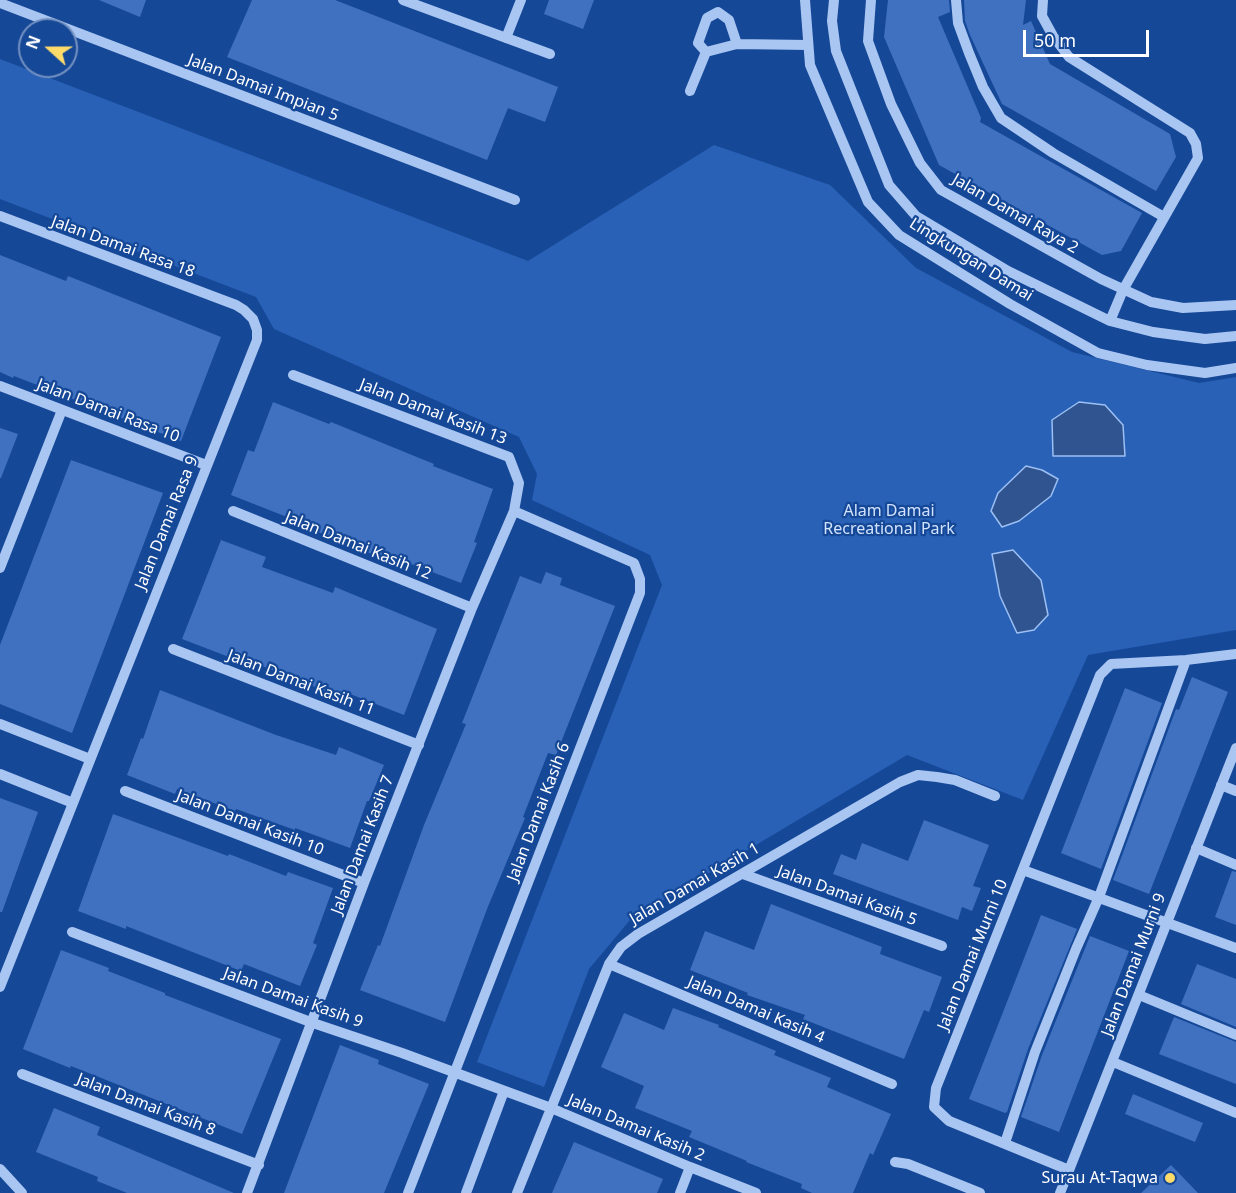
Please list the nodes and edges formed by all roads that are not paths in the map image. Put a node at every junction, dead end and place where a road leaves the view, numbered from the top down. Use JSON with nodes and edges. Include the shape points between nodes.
{"nodes":[{"id":1,"x":403,"y":0,"type":"edge"},
{"id":2,"x":521,"y":0,"type":"edge"},
{"id":3,"x":834,"y":0,"type":"edge"},
{"id":4,"x":871,"y":0,"type":"edge"},
{"id":5,"x":956,"y":0,"type":"edge"},
{"id":6,"x":1043,"y":0,"type":"edge"},
{"id":7,"x":804,"y":1,"type":"edge"},
{"id":8,"x":0,"y":3,"type":"edge"},
{"id":9,"x":506,"y":38,"type":"junction"},
{"id":10,"x":737,"y":44,"type":"junction"},
{"id":11,"x":808,"y":45,"type":"junction"},
{"id":12,"x":706,"y":52,"type":"junction"},
{"id":13,"x":550,"y":54,"type":"dead end"},
{"id":14,"x":690,"y":91,"type":"dead end"},
{"id":15,"x":515,"y":200,"type":"dead end"},
{"id":16,"x":0,"y":216,"type":"edge"},
{"id":17,"x":1164,"y":217,"type":"junction"},
{"id":18,"x":1123,"y":290,"type":"junction"},
{"id":19,"x":236,"y":305,"type":"joint"},
{"id":20,"x":1236,"y":305,"type":"edge"},
{"id":21,"x":1110,"y":321,"type":"junction"},
{"id":22,"x":1236,"y":336,"type":"edge"},
{"id":23,"x":1236,"y":368,"type":"edge"},
{"id":24,"x":293,"y":375,"type":"dead end"},
{"id":25,"x":0,"y":386,"type":"edge"},
{"id":26,"x":62,"y":410,"type":"junction"},
{"id":27,"x":206,"y":465,"type":"junction"},
{"id":28,"x":233,"y":511,"type":"dead end"},
{"id":29,"x":514,"y":511,"type":"junction"},
{"id":30,"x":0,"y":567,"type":"edge"},
{"id":31,"x":471,"y":608,"type":"junction"},
{"id":32,"x":174,"y":649,"type":"dead end"},
{"id":33,"x":1236,"y":654,"type":"edge"},
{"id":34,"x":1186,"y":660,"type":"junction"},
{"id":35,"x":0,"y":724,"type":"edge"},
{"id":36,"x":418,"y":745,"type":"junction"},
{"id":37,"x":1236,"y":748,"type":"edge"},
{"id":38,"x":90,"y":759,"type":"junction"},
{"id":39,"x":0,"y":774,"type":"edge"},
{"id":40,"x":1221,"y":785,"type":"junction"},
{"id":41,"x":125,"y":791,"type":"dead end"},
{"id":42,"x":1236,"y":791,"type":"edge"},
{"id":43,"x":995,"y":796,"type":"dead end"},
{"id":44,"x":73,"y":803,"type":"junction"},
{"id":45,"x":1196,"y":848,"type":"junction"},
{"id":46,"x":1236,"y":865,"type":"edge"},
{"id":47,"x":1023,"y":870,"type":"junction"},
{"id":48,"x":743,"y":874,"type":"junction"},
{"id":49,"x":364,"y":883,"type":"junction"},
{"id":50,"x":1099,"y":897,"type":"junction"},
{"id":51,"x":1167,"y":922,"type":"junction"},
{"id":52,"x":72,"y":932,"type":"dead end"},
{"id":53,"x":942,"y":946,"type":"dead end"},
{"id":54,"x":1236,"y":948,"type":"edge"},
{"id":55,"x":609,"y":964,"type":"junction"},
{"id":56,"x":0,"y":987,"type":"edge"},
{"id":57,"x":1138,"y":995,"type":"junction"},
{"id":58,"x":313,"y":1023,"type":"junction"},
{"id":59,"x":1236,"y":1035,"type":"edge"},
{"id":60,"x":1113,"y":1062,"type":"junction"},
{"id":61,"x":454,"y":1073,"type":"junction"},
{"id":62,"x":22,"y":1074,"type":"dead end"},
{"id":63,"x":892,"y":1084,"type":"dead end"},
{"id":64,"x":504,"y":1091,"type":"junction"},
{"id":65,"x":551,"y":1108,"type":"junction"},
{"id":66,"x":1236,"y":1113,"type":"edge"},
{"id":67,"x":1005,"y":1143,"type":"junction"},
{"id":68,"x":895,"y":1162,"type":"dead end"},
{"id":69,"x":258,"y":1165,"type":"junction"},
{"id":70,"x":690,"y":1167,"type":"junction"},
{"id":71,"x":0,"y":1169,"type":"edge"},
{"id":72,"x":1069,"y":1170,"type":"junction"},
{"id":73,"x":22,"y":1193,"type":"edge"},
{"id":74,"x":247,"y":1193,"type":"edge"},
{"id":75,"x":408,"y":1193,"type":"edge"},
{"id":76,"x":466,"y":1193,"type":"edge"},
{"id":77,"x":517,"y":1193,"type":"edge"},
{"id":78,"x":680,"y":1193,"type":"edge"},
{"id":79,"x":756,"y":1193,"type":"edge"},
{"id":80,"x":980,"y":1193,"type":"edge"},
{"id":81,"x":1060,"y":1193,"type":"edge"}],
"edges":[{"from":1,"to":9,"type":"street"},
{"from":2,"to":9,"type":"street"},
{"from":3,"to":21,"type":"street","name":"Lingkungan Damai","via":[[836,51],[889,185],[916,216],[1008,271]]},
{"from":4,"to":18,"type":"street","name":"Jalan Damai Raya 2","via":[[868,41],[887,94],[920,164],[941,190]]},
{"from":5,"to":17,"type":"street","via":[[958,23],[969,53],[1001,118]]},
{"from":6,"to":17,"type":"street","via":[[1042,16],[1069,57],[1190,133],[1197,144],[1198,158]]},
{"from":7,"to":11,"type":"street","name":"Lingkungan Damai"},
{"from":8,"to":15,"type":"street","name":"Jalan Damai Impian 5"},
{"from":9,"to":13,"type":"street"},
{"from":10,"to":11,"type":"street"},
{"from":10,"to":12,"type":"street"},
{"from":10,"to":12,"type":"street","via":[[729,20],[718,12],[707,18],[698,43]]},
{"from":11,"to":23,"type":"street","name":"Lingkungan Damai","via":[[810,65],[868,202],[899,235],[1098,353],[1205,373]]},
{"from":12,"to":14,"type":"street"},
{"from":16,"to":19,"type":"street","name":"Jalan Damai Rasa 18"},
{"from":17,"to":18,"type":"street"},
{"from":18,"to":20,"type":"street","name":"Jalan Damai Raya 2","via":[[1150,302],[1183,308]]},
{"from":18,"to":21,"type":"street"},
{"from":19,"to":27,"type":"street","name":"Jalan Damai Rasa 9","via":[[253,319],[257,340]]},
{"from":21,"to":22,"type":"street","name":"Lingkungan Damai","via":[[1205,339]]},
{"from":24,"to":29,"type":"street","name":"Jalan Damai Kasih 13","via":[[509,457],[519,483]]},
{"from":25,"to":26,"type":"street","name":"Jalan Damai Rasa 10"},
{"from":26,"to":27,"type":"street","name":"Jalan Damai Rasa 10"},
{"from":26,"to":30,"type":"street"},
{"from":27,"to":38,"type":"street","name":"Jalan Damai Rasa 9"},
{"from":28,"to":31,"type":"street","name":"Jalan Damai Kasih 12"},
{"from":29,"to":31,"type":"street","name":"Jalan Damai Kasih 7"},
{"from":29,"to":61,"type":"street","name":"Jalan Damai Kasih 6","via":[[634,563],[640,593]]},
{"from":31,"to":36,"type":"street","name":"Jalan Damai Kasih 7"},
{"from":32,"to":36,"type":"street","name":"Jalan Damai Kasih 11"},
{"from":33,"to":34,"type":"street"},
{"from":34,"to":47,"type":"street","name":"Jalan Damai Murni 10","via":[[1111,663],[1100,675]]},
{"from":34,"to":50,"type":"street"},
{"from":35,"to":38,"type":"street"},
{"from":36,"to":49,"type":"street","name":"Jalan Damai Kasih 7"},
{"from":37,"to":40,"type":"street","name":"Jalan Damai Murni 9"},
{"from":38,"to":44,"type":"street","name":"Jalan Damai Rasa 9"},
{"from":39,"to":44,"type":"street"},
{"from":40,"to":42,"type":"street"},
{"from":40,"to":45,"type":"street","name":"Jalan Damai Murni 9"},
{"from":41,"to":49,"type":"street","name":"Jalan Damai Kasih 10"},
{"from":43,"to":48,"type":"street","name":"Jalan Damai Kasih 1","via":[[955,780],[918,775]]},
{"from":44,"to":56,"type":"street","name":"Jalan Damai Rasa 9"},
{"from":45,"to":46,"type":"street"},
{"from":45,"to":51,"type":"street","name":"Jalan Damai Murni 9"},
{"from":47,"to":50,"type":"street"},
{"from":47,"to":67,"type":"street","name":"Jalan Damai Murni 10","via":[[936,1088],[934,1107],[949,1121]]},
{"from":48,"to":53,"type":"street","name":"Jalan Damai Kasih 5"},
{"from":48,"to":55,"type":"street","name":"Jalan Damai Kasih 1","via":[[638,934],[621,947]]},
{"from":49,"to":58,"type":"street","name":"Jalan Damai Kasih 7"},
{"from":50,"to":51,"type":"street"},
{"from":50,"to":67,"type":"street","via":[[1035,1052]]},
{"from":51,"to":54,"type":"street"},
{"from":51,"to":57,"type":"street","name":"Jalan Damai Murni 9"},
{"from":52,"to":58,"type":"street","name":"Jalan Damai Kasih 9"},
{"from":55,"to":63,"type":"street","name":"Jalan Damai Kasih 4"},
{"from":55,"to":65,"type":"street","name":"Jalan Damai Kasih 1"},
{"from":57,"to":59,"type":"street"},
{"from":57,"to":60,"type":"street","name":"Jalan Damai Murni 9"},
{"from":58,"to":61,"type":"street","name":"Jalan Damai Kasih 9"},
{"from":58,"to":69,"type":"street","name":"Jalan Damai Kasih 7"},
{"from":60,"to":66,"type":"street"},
{"from":60,"to":72,"type":"street","name":"Jalan Damai Murni 9"},
{"from":61,"to":64,"type":"street","name":"Jalan Damai Kasih 9"},
{"from":61,"to":75,"type":"street","name":"Jalan Damai Kasih 6"},
{"from":62,"to":69,"type":"street","name":"Jalan Damai Kasih 8"},
{"from":64,"to":65,"type":"street","name":"Jalan Damai Kasih 2"},
{"from":64,"to":76,"type":"street"},
{"from":65,"to":70,"type":"street","name":"Jalan Damai Kasih 2"},
{"from":65,"to":77,"type":"street","name":"Jalan Damai Kasih 1"},
{"from":67,"to":72,"type":"street","name":"Jalan Damai Murni 10"},
{"from":68,"to":80,"type":"street"},
{"from":69,"to":74,"type":"street","name":"Jalan Damai Kasih 7"},
{"from":70,"to":78,"type":"street"},
{"from":70,"to":79,"type":"street","name":"Jalan Damai Kasih 2"},
{"from":71,"to":73,"type":"street"},
{"from":72,"to":81,"type":"street","name":"Jalan Damai Murni 9"}]}
